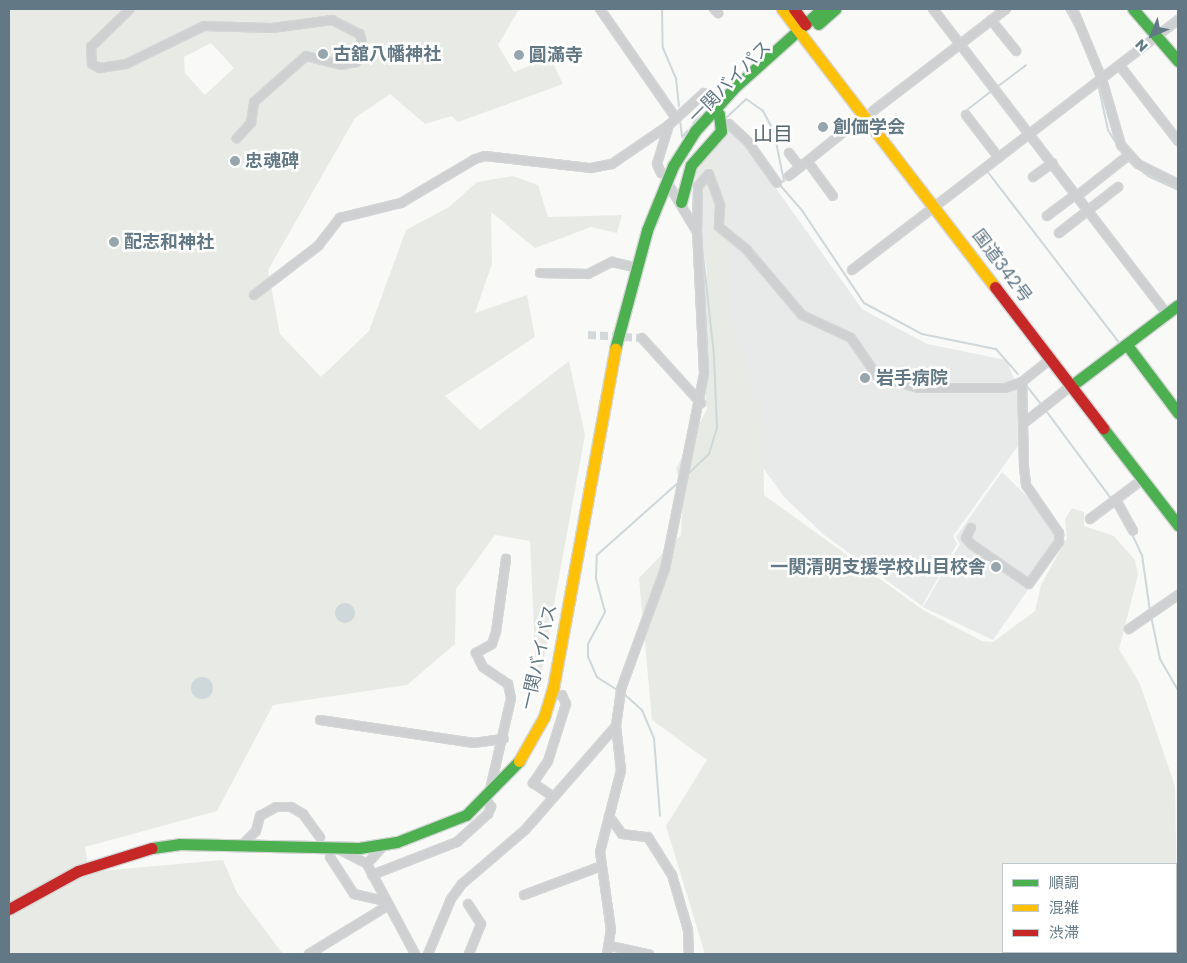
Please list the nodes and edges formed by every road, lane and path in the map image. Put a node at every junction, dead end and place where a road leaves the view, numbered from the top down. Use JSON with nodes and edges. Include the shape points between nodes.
{"nodes":[{"id":1,"x":130,"y":9,"type":"edge"},
{"id":2,"x":600,"y":9,"type":"edge"},
{"id":3,"x":782,"y":9,"type":"edge"},
{"id":4,"x":794,"y":9,"type":"edge"},
{"id":5,"x":822,"y":9,"type":"edge"},
{"id":6,"x":835,"y":9,"type":"edge"},
{"id":7,"x":933,"y":9,"type":"edge"},
{"id":8,"x":1006,"y":9,"type":"edge"},
{"id":9,"x":1073,"y":9,"type":"edge"},
{"id":10,"x":1133,"y":9,"type":"edge"},
{"id":11,"x":991,"y":20,"type":"junction"},
{"id":12,"x":1178,"y":20,"type":"edge"},
{"id":13,"x":804,"y":29,"type":"junction"},
{"id":14,"x":1157,"y":36,"type":"junction"},
{"id":15,"x":960,"y":44,"type":"junction"},
{"id":16,"x":1016,"y":51,"type":"dead end"},
{"id":17,"x":1178,"y":61,"type":"edge"},
{"id":18,"x":1120,"y":66,"type":"junction"},
{"id":19,"x":1102,"y":79,"type":"junction"},
{"id":20,"x":721,"y":102,"type":"junction"},
{"id":21,"x":869,"y":113,"type":"junction"},
{"id":22,"x":966,"y":115,"type":"dead end"},
{"id":23,"x":675,"y":117,"type":"junction"},
{"id":24,"x":719,"y":119,"type":"junction"},
{"id":25,"x":669,"y":125,"type":"junction"},
{"id":26,"x":1030,"y":133,"type":"junction"},
{"id":27,"x":237,"y":138,"type":"dead end"},
{"id":28,"x":1178,"y":141,"type":"edge"},
{"id":29,"x":789,"y":153,"type":"dead end"},
{"id":30,"x":1129,"y":155,"type":"junction"},
{"id":31,"x":999,"y":158,"type":"junction"},
{"id":32,"x":808,"y":162,"type":"junction"},
{"id":33,"x":1052,"y":163,"type":"junction"},
{"id":34,"x":800,"y":167,"type":"junction"},
{"id":35,"x":661,"y":173,"type":"dead end"},
{"id":36,"x":789,"y":176,"type":"dead end"},
{"id":37,"x":1033,"y":178,"type":"dead end"},
{"id":38,"x":777,"y":183,"type":"dead end"},
{"id":39,"x":1178,"y":184,"type":"edge"},
{"id":40,"x":1118,"y":187,"type":"dead end"},
{"id":41,"x":666,"y":190,"type":"junction"},
{"id":42,"x":1077,"y":195,"type":"junction"},
{"id":43,"x":833,"y":196,"type":"dead end"},
{"id":44,"x":681,"y":202,"type":"junction"},
{"id":45,"x":938,"y":205,"type":"junction"},
{"id":46,"x":1088,"y":210,"type":"junction"},
{"id":47,"x":1047,"y":216,"type":"dead end"},
{"id":48,"x":697,"y":232,"type":"junction"},
{"id":49,"x":1059,"y":233,"type":"dead end"},
{"id":50,"x":633,"y":267,"type":"junction"},
{"id":51,"x":852,"y":270,"type":"dead end"},
{"id":52,"x":540,"y":273,"type":"dead end"},
{"id":53,"x":254,"y":295,"type":"dead end"},
{"id":54,"x":1178,"y":305,"type":"edge"},
{"id":55,"x":1167,"y":314,"type":"junction"},
{"id":56,"x":642,"y":338,"type":"tunnel mouth"},
{"id":57,"x":1127,"y":345,"type":"junction"},
{"id":58,"x":1050,"y":359,"type":"junction"},
{"id":59,"x":1022,"y":382,"type":"junction"},
{"id":60,"x":1075,"y":384,"type":"junction"},
{"id":61,"x":701,"y":403,"type":"junction"},
{"id":62,"x":1178,"y":413,"type":"edge"},
{"id":63,"x":1024,"y":423,"type":"junction"},
{"id":64,"x":1143,"y":479,"type":"junction"},
{"id":65,"x":1116,"y":500,"type":"junction"},
{"id":66,"x":1178,"y":509,"type":"edge"},
{"id":67,"x":1090,"y":520,"type":"dead end"},
{"id":68,"x":1178,"y":525,"type":"edge"},
{"id":69,"x":971,"y":528,"type":"dead end"},
{"id":70,"x":1133,"y":531,"type":"dead end"},
{"id":71,"x":506,"y":559,"type":"dead end"},
{"id":72,"x":1178,"y":595,"type":"edge"},
{"id":73,"x":1129,"y":629,"type":"dead end"},
{"id":74,"x":551,"y":695,"type":"junction"},
{"id":75,"x":320,"y":720,"type":"dead end"},
{"id":76,"x":616,"y":726,"type":"junction"},
{"id":77,"x":504,"y":739,"type":"junction"},
{"id":78,"x":554,"y":797,"type":"junction"},
{"id":79,"x":487,"y":798,"type":"junction"},
{"id":80,"x":609,"y":816,"type":"junction"},
{"id":81,"x":320,"y":837,"type":"dead end"},
{"id":82,"x":243,"y":844,"type":"junction"},
{"id":83,"x":384,"y":845,"type":"junction"},
{"id":84,"x":333,"y":852,"type":"junction"},
{"id":85,"x":367,"y":864,"type":"junction"},
{"id":86,"x":601,"y":866,"type":"junction"},
{"id":87,"x":372,"y":875,"type":"junction"},
{"id":88,"x":524,"y":895,"type":"dead end"},
{"id":89,"x":386,"y":903,"type":"junction"},
{"id":90,"x":468,"y":904,"type":"dead end"},
{"id":91,"x":9,"y":909,"type":"edge"},
{"id":92,"x":610,"y":946,"type":"junction"},
{"id":93,"x":309,"y":954,"type":"edge"},
{"id":94,"x":415,"y":954,"type":"edge"},
{"id":95,"x":428,"y":954,"type":"edge"},
{"id":96,"x":469,"y":954,"type":"edge"},
{"id":97,"x":607,"y":954,"type":"edge"},
{"id":98,"x":649,"y":954,"type":"edge"},
{"id":99,"x":689,"y":954,"type":"edge"}],
"edges":[{"from":1,"to":27,"type":"street","via":[[91,47],[92,64],[100,68],[126,64],[204,26],[272,28],[332,20],[360,34],[363,47],[356,62],[342,65],[306,56],[254,102],[251,122]]},
{"from":2,"to":23,"type":"street"},
{"from":3,"to":13,"type":"main road"},
{"from":4,"to":13,"type":"main road"},
{"from":5,"to":13,"type":"main road","name":"一関バイパス"},
{"from":6,"to":13,"type":"main road","name":"一関バイパス"},
{"from":7,"to":15,"type":"street"},
{"from":8,"to":11,"type":"street"},
{"from":9,"to":19,"type":"street"},
{"from":10,"to":14,"type":"main road"},
{"from":11,"to":15,"type":"street"},
{"from":11,"to":16,"type":"street"},
{"from":12,"to":14,"type":"street"},
{"from":13,"to":20,"type":"main road","name":"一関バイパス"},
{"from":13,"to":21,"type":"main road","name":"国道342号"},
{"from":13,"to":24,"type":"main road","name":"一関バイパス"},
{"from":14,"to":17,"type":"main road"},
{"from":14,"to":18,"type":"street"},
{"from":15,"to":21,"type":"street"},
{"from":15,"to":26,"type":"street"},
{"from":18,"to":19,"type":"street"},
{"from":18,"to":28,"type":"street"},
{"from":19,"to":26,"type":"street"},
{"from":19,"to":30,"type":"street","via":[[1113,128]]},
{"from":20,"to":23,"type":"street","via":[[704,93]]},
{"from":20,"to":41,"type":"main road","name":"一関バイパス","via":[[696,131]]},
{"from":21,"to":32,"type":"street"},
{"from":21,"to":45,"type":"main road","name":"国道342号"},
{"from":22,"to":31,"type":"street"},
{"from":23,"to":25,"type":"street"},
{"from":24,"to":38,"type":"street","via":[[748,142]]},
{"from":24,"to":41,"type":"main road","name":"一関バイパス"},
{"from":24,"to":44,"type":"main road","via":[[719,134],[691,166]]},
{"from":25,"to":35,"type":"street","via":[[657,164]]},
{"from":25,"to":53,"type":"street","via":[[612,164],[591,168],[475,158],[401,203],[340,218],[318,246]]},
{"from":26,"to":31,"type":"street"},
{"from":26,"to":33,"type":"street"},
{"from":29,"to":34,"type":"street"},
{"from":30,"to":39,"type":"street"},
{"from":30,"to":42,"type":"street"},
{"from":31,"to":45,"type":"street"},
{"from":32,"to":34,"type":"street"},
{"from":32,"to":43,"type":"street"},
{"from":33,"to":37,"type":"street"},
{"from":33,"to":42,"type":"street"},
{"from":34,"to":36,"type":"street"},
{"from":40,"to":46,"type":"street"},
{"from":41,"to":44,"type":"street"},
{"from":41,"to":50,"type":"main road","name":"一関バイパス"},
{"from":42,"to":46,"type":"street"},
{"from":42,"to":47,"type":"street"},
{"from":44,"to":48,"type":"street"},
{"from":45,"to":51,"type":"street"},
{"from":45,"to":58,"type":"main road","name":"国道342号"},
{"from":45,"to":60,"type":"main road","name":"国道342号"},
{"from":46,"to":49,"type":"street"},
{"from":46,"to":55,"type":"street"},
{"from":48,"to":59,"type":"street","via":[[698,186],[709,174],[720,204],[719,227],[747,250],[802,314],[852,338],[878,377],[919,388],[1005,388]]},
{"from":48,"to":61,"type":"street","via":[[704,365]]},
{"from":50,"to":52,"type":"street","via":[[612,262],[588,274]]},
{"from":50,"to":74,"type":"main road","name":"一関バイパス"},
{"from":54,"to":55,"type":"main road"},
{"from":55,"to":57,"type":"main road"},
{"from":56,"to":61,"type":"street"},
{"from":57,"to":60,"type":"main road"},
{"from":57,"to":62,"type":"main road"},
{"from":58,"to":59,"type":"street"},
{"from":58,"to":60,"type":"main road","name":"国道342号"},
{"from":59,"to":63,"type":"street"},
{"from":60,"to":63,"type":"street"},
{"from":60,"to":64,"type":"main road","name":"国道342号"},
{"from":60,"to":66,"type":"main road","name":"国道342号"},
{"from":61,"to":76,"type":"street","via":[[665,569],[621,689]]},
{"from":63,"to":69,"type":"street","via":[[1026,486],[1059,534],[1060,542],[1029,584],[970,544],[966,538]]},
{"from":64,"to":65,"type":"street"},
{"from":64,"to":68,"type":"main road","name":"国道342号"},
{"from":65,"to":67,"type":"street"},
{"from":65,"to":70,"type":"street"},
{"from":71,"to":77,"type":"street","via":[[496,632],[492,644],[476,652],[483,667],[508,684],[511,698]]},
{"from":72,"to":73,"type":"street"},
{"from":74,"to":78,"type":"street","via":[[562,695],[566,704],[548,761],[533,783]]},
{"from":74,"to":79,"type":"main road","name":"一関バイパス","via":[[530,746]]},
{"from":75,"to":77,"type":"street","via":[[474,743]]},
{"from":76,"to":78,"type":"street"},
{"from":76,"to":80,"type":"street","via":[[621,770]]},
{"from":77,"to":79,"type":"street"},
{"from":78,"to":95,"type":"street","via":[[525,830],[462,884],[450,899]]},
{"from":79,"to":83,"type":"main road","name":"一関バイパス","via":[[439,829]]},
{"from":79,"to":87,"type":"street","via":[[491,806],[488,814],[457,842]]},
{"from":80,"to":86,"type":"street","via":[[600,852]]},
{"from":80,"to":99,"type":"street","via":[[622,834],[648,837],[672,876],[688,930]]},
{"from":81,"to":82,"type":"street","via":[[303,814],[291,807],[276,807],[260,816],[256,831]]},
{"from":82,"to":84,"type":"main road","name":"一関バイパス"},
{"from":82,"to":91,"type":"main road","name":"一関バイパス","via":[[179,844],[129,852],[78,871]]},
{"from":83,"to":84,"type":"main road","name":"一関バイパス"},
{"from":83,"to":85,"type":"street"},
{"from":84,"to":85,"type":"street"},
{"from":84,"to":89,"type":"street","via":[[354,894]]},
{"from":85,"to":87,"type":"street"},
{"from":86,"to":88,"type":"street"},
{"from":86,"to":92,"type":"street"},
{"from":87,"to":89,"type":"street"},
{"from":89,"to":93,"type":"street"},
{"from":89,"to":94,"type":"street"},
{"from":90,"to":96,"type":"street","via":[[481,924]]},
{"from":92,"to":97,"type":"street"},
{"from":92,"to":98,"type":"street"}]}
